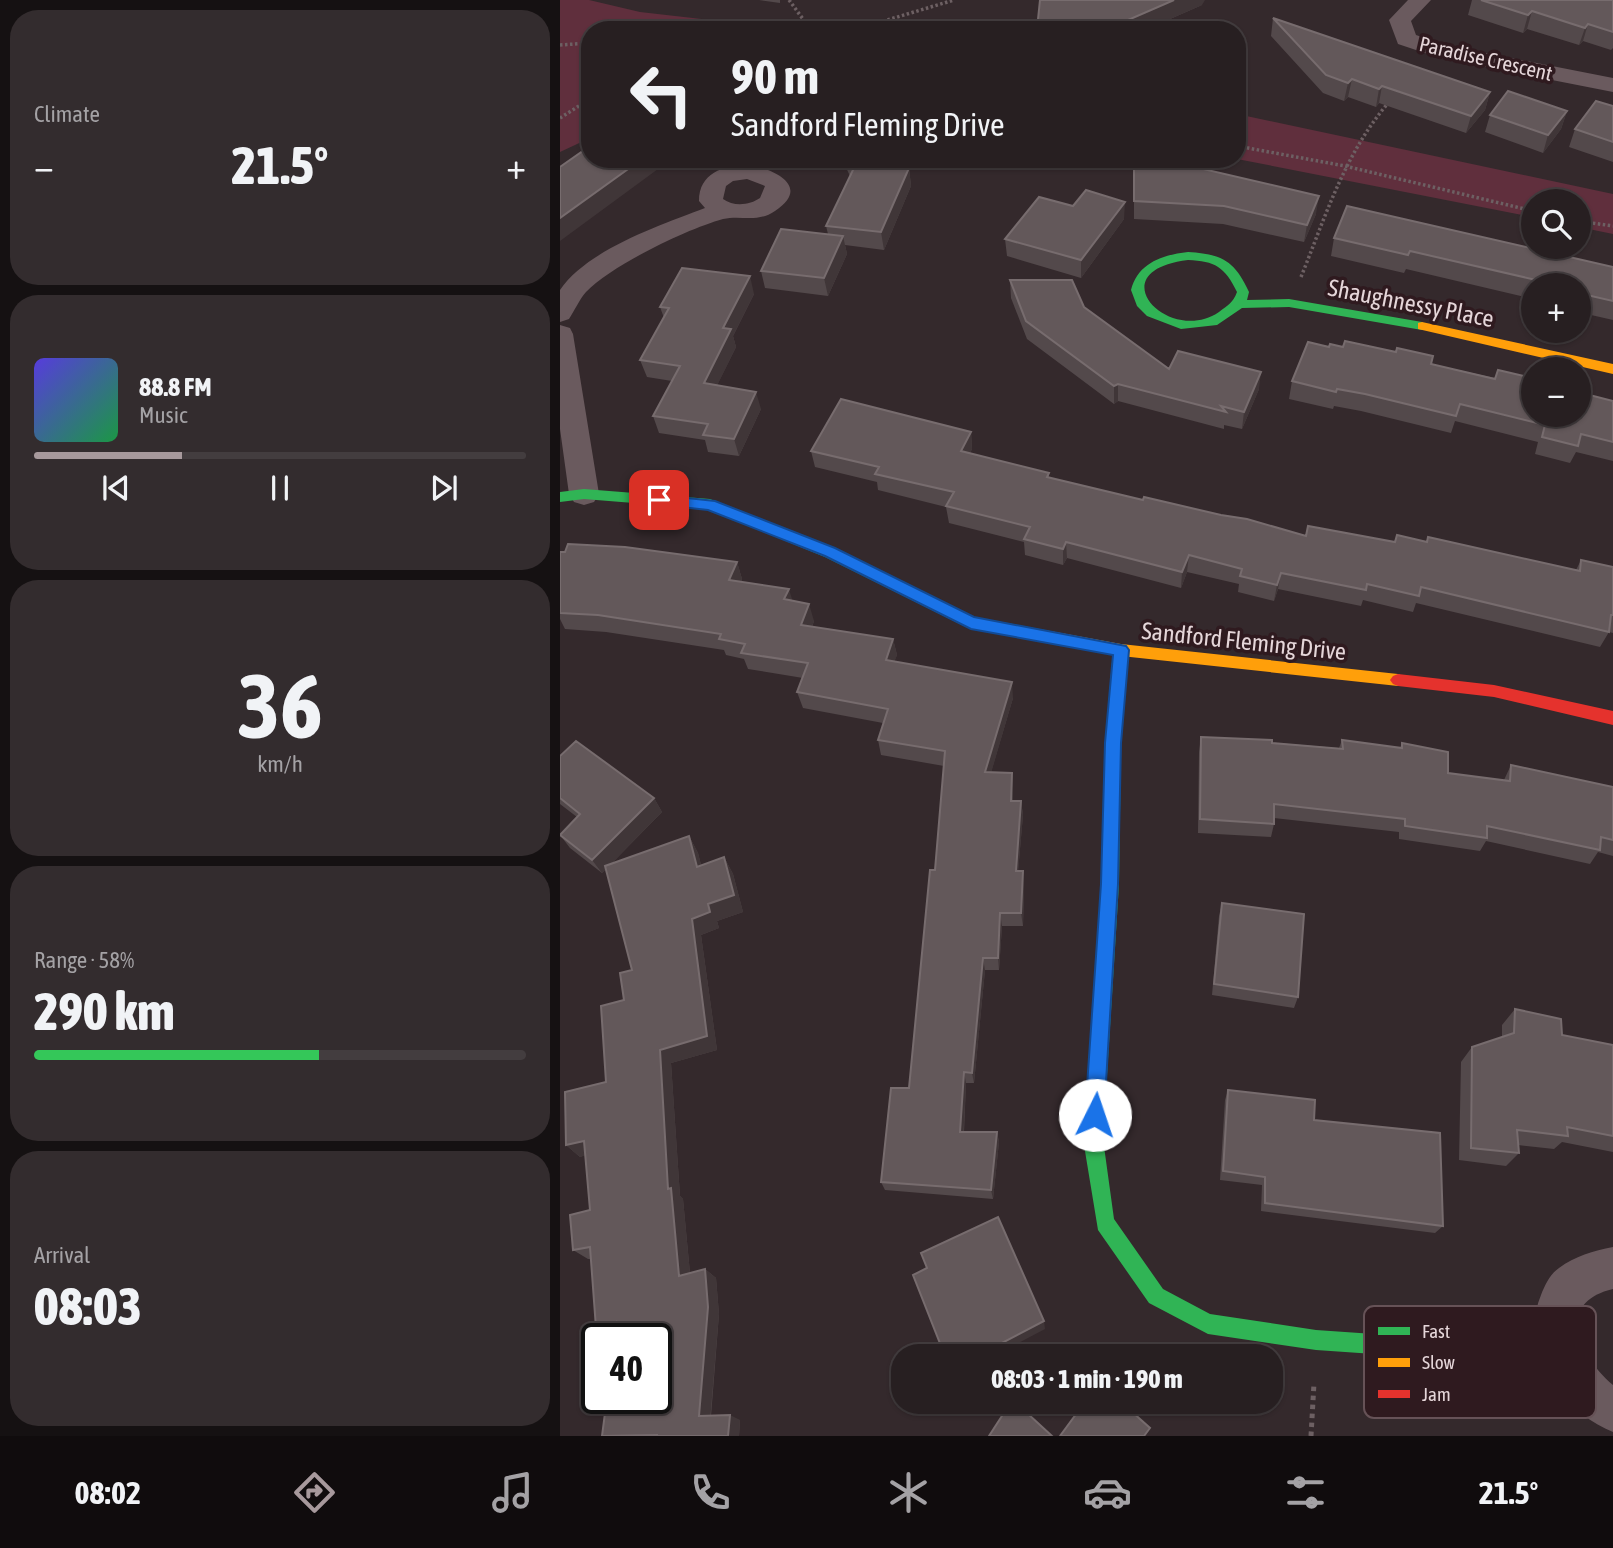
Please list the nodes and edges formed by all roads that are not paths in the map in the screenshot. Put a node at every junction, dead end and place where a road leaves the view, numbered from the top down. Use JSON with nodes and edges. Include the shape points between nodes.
{"nodes":[{"id":1,"x":1420,"y":0,"type":"edge"},
{"id":2,"x":1613,"y":85,"type":"edge"},
{"id":3,"x":723,"y":211,"type":"dead end"},
{"id":4,"x":1239,"y":304,"type":"junction"},
{"id":5,"x":560,"y":313,"type":"edge"},
{"id":6,"x":560,"y":334,"type":"edge"},
{"id":7,"x":1613,"y":369,"type":"edge"},
{"id":8,"x":572,"y":495,"type":"edge"},
{"id":9,"x":1121,"y":650,"type":"junction"},
{"id":10,"x":1613,"y":718,"type":"edge"},
{"id":11,"x":1613,"y":1268,"type":"edge"},
{"id":12,"x":1559,"y":1306,"type":"edge"},
{"id":13,"x":1364,"y":1343,"type":"edge"},
{"id":14,"x":1596,"y":1397,"type":"edge"},
{"id":15,"x":1613,"y":1410,"type":"edge"}],
"edges":[{"from":1,"to":2,"type":"street","name":"Paradise Crescent","via":[[1400,20],[1406,39],[1440,51]]},
{"from":3,"to":5,"type":"street","via":[[625,252],[578,284]]},
{"from":4,"to":4,"type":"street","via":[[1243,292],[1235,274],[1224,265],[1195,256],[1177,256],[1150,266],[1136,288],[1145,309],[1175,324],[1214,322]]},
{"from":4,"to":7,"type":"street","name":"Shaughnessy Place","via":[[1289,303],[1441,330]]},
{"from":6,"to":8,"type":"street"},
{"from":8,"to":9,"type":"street","name":"Sandford Fleming Drive","via":[[710,504],[830,552],[971,623]]},
{"from":9,"to":10,"type":"street","name":"Sandford Fleming Drive","via":[[1494,691]]},
{"from":9,"to":13,"type":"street","via":[[1093,1139],[1105,1223],[1156,1296],[1208,1324]]},
{"from":11,"to":12,"type":"street","via":[[1590,1272],[1571,1283]]},
{"from":14,"to":15,"type":"street"}]}
